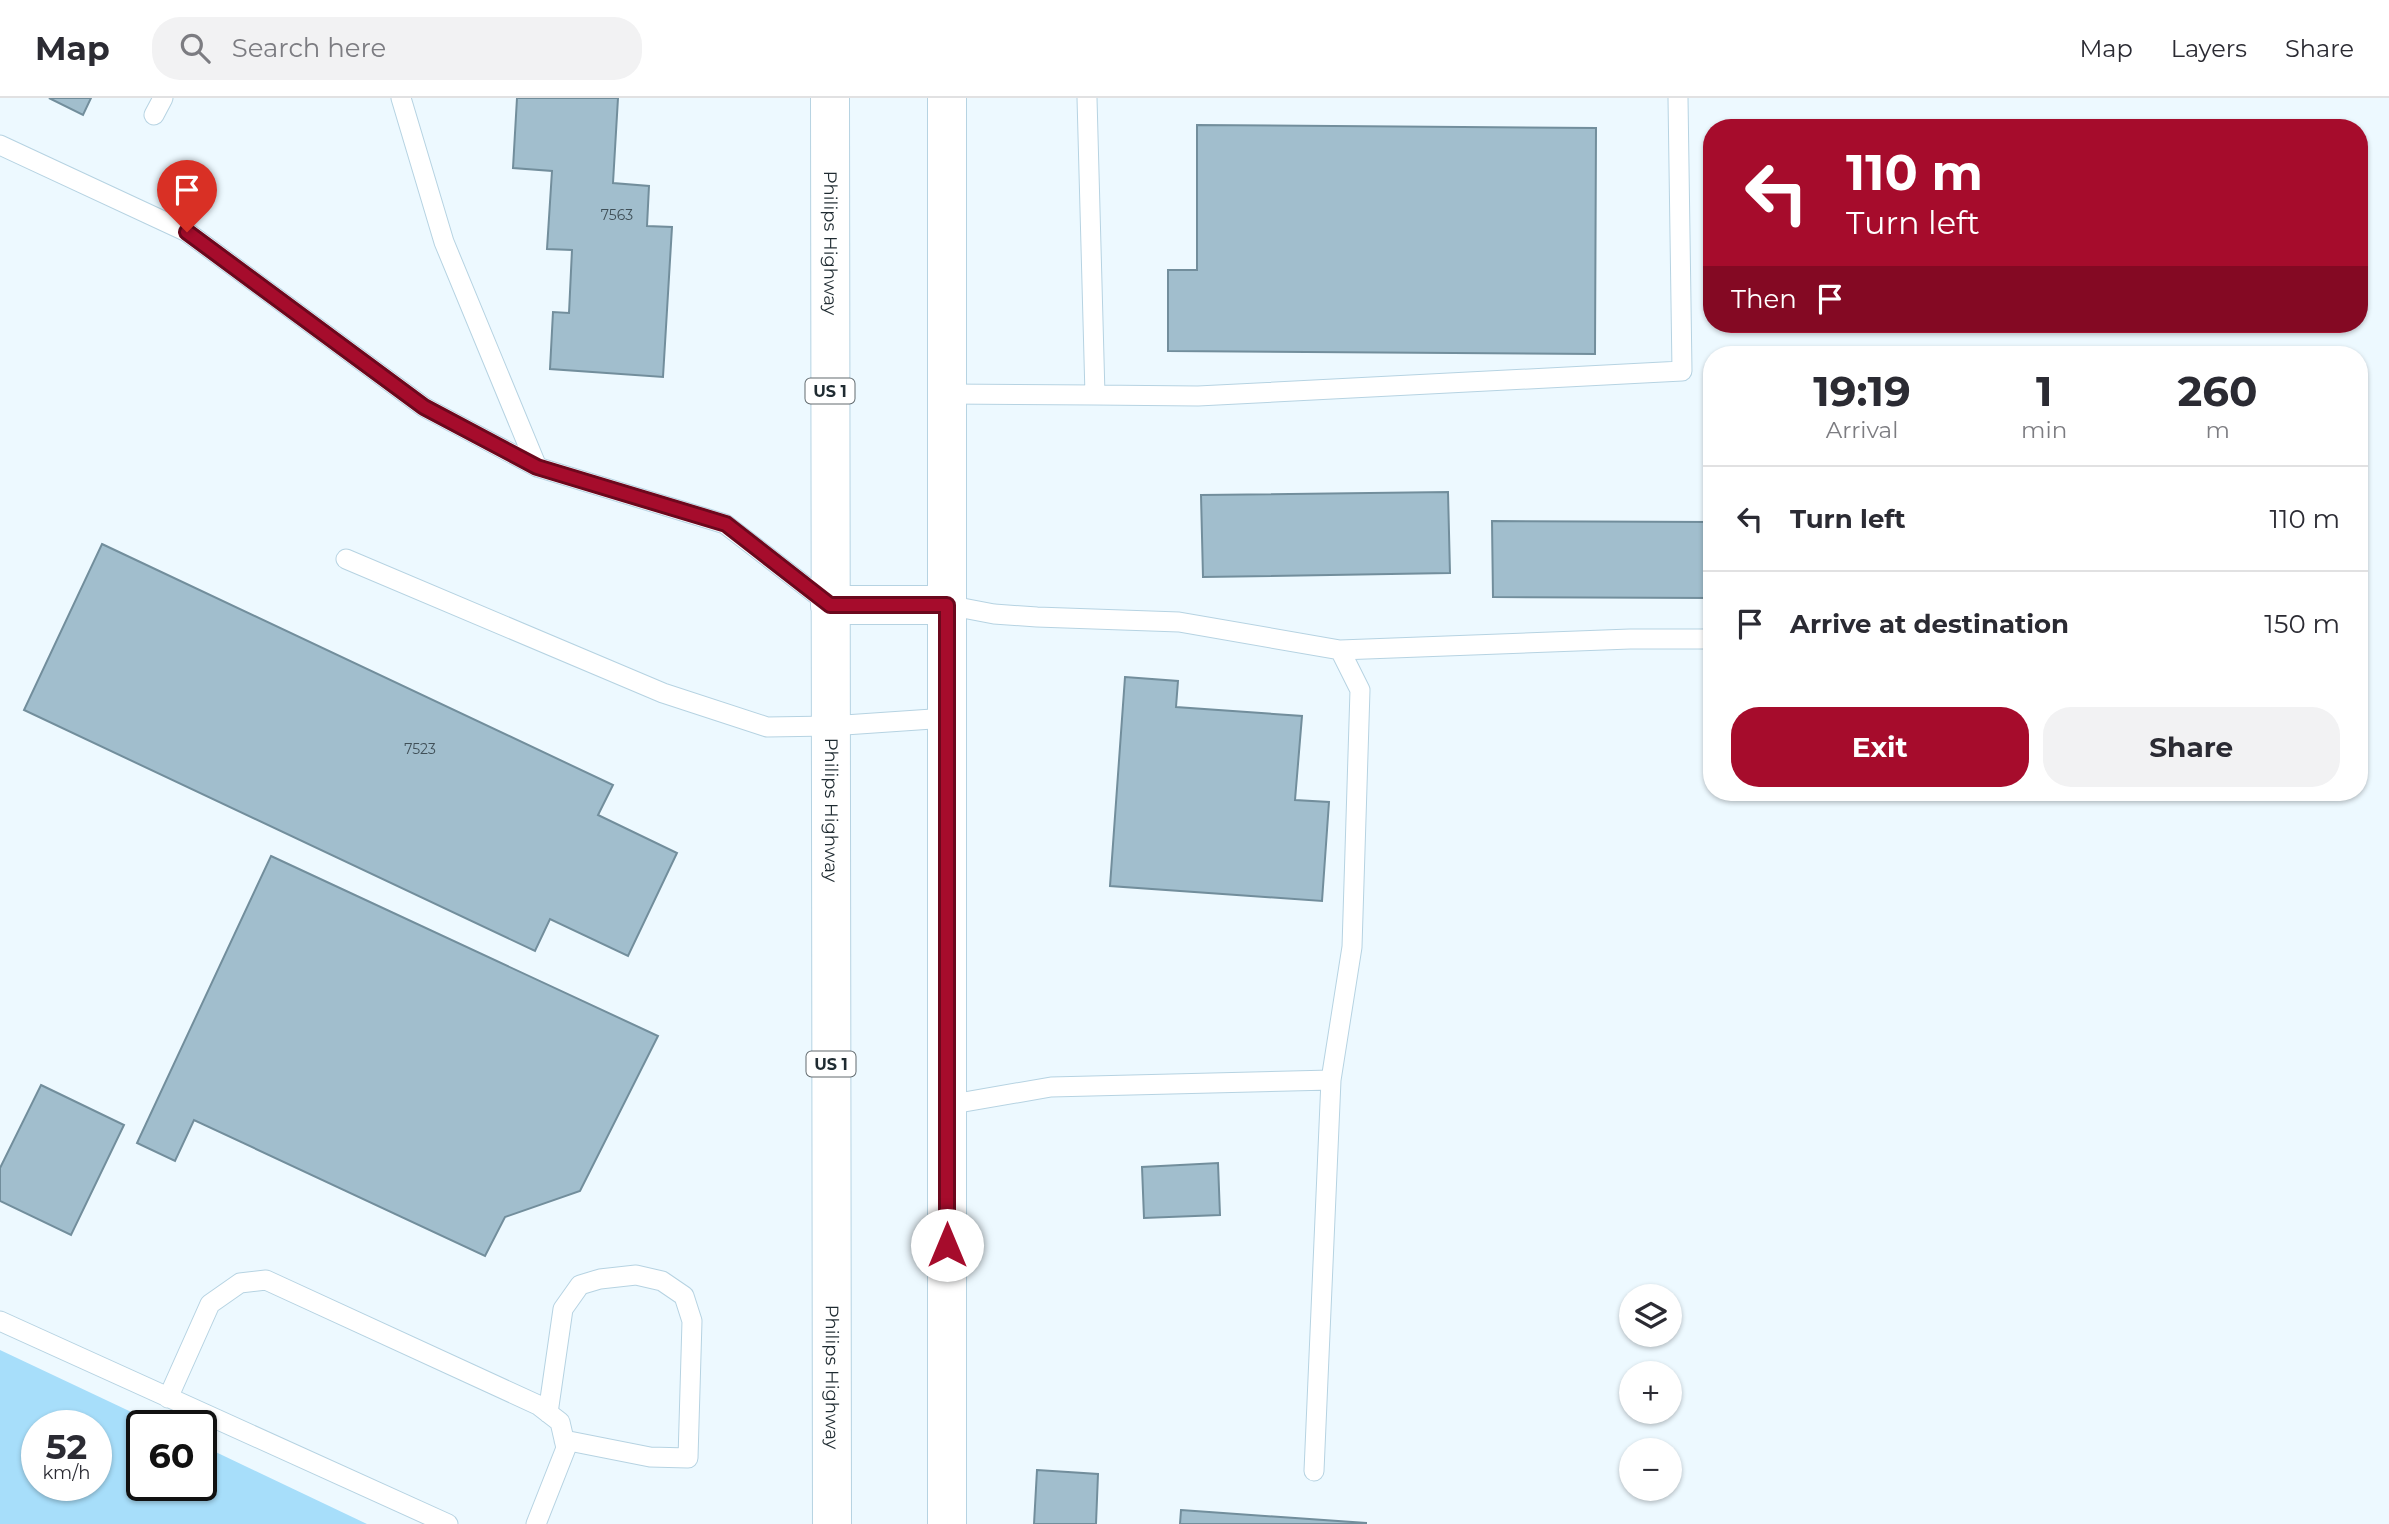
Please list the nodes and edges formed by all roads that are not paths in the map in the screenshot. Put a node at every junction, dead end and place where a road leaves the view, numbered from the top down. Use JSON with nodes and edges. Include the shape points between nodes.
{"nodes":[{"id":1,"x":401,"y":98,"type":"edge"},
{"id":2,"x":830,"y":98,"type":"edge"},
{"id":3,"x":947,"y":98,"type":"edge"},
{"id":4,"x":1087,"y":98,"type":"edge"},
{"id":5,"x":1678,"y":98,"type":"edge"},
{"id":6,"x":0,"y":145,"type":"edge"},
{"id":7,"x":947,"y":394,"type":"junction"},
{"id":8,"x":1096,"y":394,"type":"junction"},
{"id":9,"x":537,"y":467,"type":"junction"},
{"id":10,"x":346,"y":559,"type":"dead end"},
{"id":11,"x":830,"y":605,"type":"junction"},
{"id":12,"x":947,"y":605,"type":"junction"},
{"id":13,"x":1703,"y":639,"type":"edge"},
{"id":14,"x":1339,"y":650,"type":"junction"},
{"id":15,"x":947,"y":718,"type":"junction"},
{"id":16,"x":830,"y":726,"type":"junction"},
{"id":17,"x":1331,"y":1080,"type":"junction"},
{"id":18,"x":947,"y":1105,"type":"junction"},
{"id":19,"x":0,"y":1321,"type":"edge"},
{"id":20,"x":168,"y":1398,"type":"junction"},
{"id":21,"x":548,"y":1413,"type":"junction"},
{"id":22,"x":564,"y":1440,"type":"junction"},
{"id":23,"x":1314,"y":1471,"type":"dead end"},
{"id":24,"x":448,"y":1524,"type":"edge"},
{"id":25,"x":536,"y":1524,"type":"edge"},
{"id":26,"x":832,"y":1524,"type":"edge"},
{"id":27,"x":947,"y":1524,"type":"edge"}],
"edges":[{"from":1,"to":9,"type":"lane","via":[[444,242]]},
{"from":2,"to":11,"type":"main road","name":"Philips Highway","number":"US 1"},
{"from":3,"to":7,"type":"main road"},
{"from":4,"to":8,"type":"lane"},
{"from":5,"to":8,"type":"lane","via":[[1682,371],[1198,396]]},
{"from":6,"to":9,"type":"lane","via":[[187,232],[424,407]]},
{"from":7,"to":8,"type":"lane"},
{"from":7,"to":12,"type":"main road"},
{"from":9,"to":11,"type":"lane","via":[[726,524]]},
{"from":10,"to":16,"type":"lane","via":[[663,693],[767,727]]},
{"from":11,"to":12,"type":"main road"},
{"from":11,"to":16,"type":"main road","name":"Philips Highway","number":"US 1"},
{"from":12,"to":14,"type":"lane","via":[[994,614],[1179,622]]},
{"from":12,"to":15,"type":"main road"},
{"from":13,"to":14,"type":"lane"},
{"from":14,"to":17,"type":"lane","via":[[1360,691],[1352,947]]},
{"from":15,"to":16,"type":"lane"},
{"from":15,"to":18,"type":"main road"},
{"from":16,"to":26,"type":"main road","name":"Philips Highway","number":"US 1"},
{"from":17,"to":18,"type":"lane","via":[[1051,1087]]},
{"from":17,"to":23,"type":"lane"},
{"from":18,"to":27,"type":"main road"},
{"from":19,"to":20,"type":"lane"},
{"from":20,"to":21,"type":"lane","via":[[210,1304],[240,1283],[266,1280]]},
{"from":20,"to":24,"type":"lane"},
{"from":21,"to":22,"type":"lane","via":[[560,1422]]},
{"from":21,"to":22,"type":"lane","via":[[563,1309],[580,1285],[636,1275],[662,1281],[684,1296],[692,1321],[688,1458],[650,1457]]},
{"from":22,"to":25,"type":"lane","via":[[566,1448]]}]}
